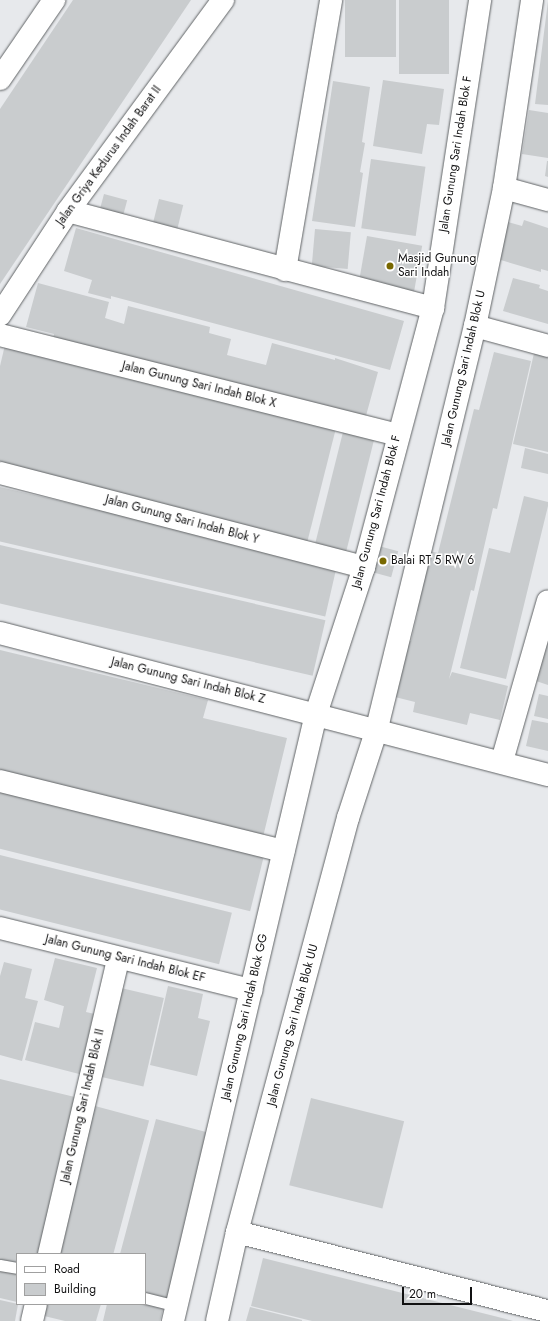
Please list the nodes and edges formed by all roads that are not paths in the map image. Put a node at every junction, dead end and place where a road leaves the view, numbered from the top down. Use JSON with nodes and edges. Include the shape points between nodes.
{"nodes":[{"id":1,"x":54,"y":0,"type":"edge"},
{"id":2,"x":223,"y":0,"type":"edge"},
{"id":3,"x":331,"y":0,"type":"edge"},
{"id":4,"x":480,"y":0,"type":"edge"},
{"id":5,"x":532,"y":0,"type":"edge"},
{"id":6,"x":0,"y":79,"type":"edge"},
{"id":7,"x":504,"y":188,"type":"junction"},
{"id":8,"x":548,"y":200,"type":"edge"},
{"id":9,"x":68,"y":211,"type":"junction"},
{"id":10,"x":285,"y":270,"type":"junction"},
{"id":11,"x":433,"y":308,"type":"junction"},
{"id":12,"x":0,"y":315,"type":"edge"},
{"id":13,"x":475,"y":326,"type":"junction"},
{"id":14,"x":0,"y":334,"type":"edge"},
{"id":15,"x":548,"y":346,"type":"edge"},
{"id":16,"x":398,"y":435,"type":"junction"},
{"id":17,"x":0,"y":473,"type":"edge"},
{"id":18,"x":364,"y":567,"type":"junction"},
{"id":19,"x":548,"y":601,"type":"edge"},
{"id":20,"x":545,"y":623,"type":"edge"},
{"id":21,"x":0,"y":633,"type":"edge"},
{"id":22,"x":316,"y":714,"type":"junction"},
{"id":23,"x":376,"y":732,"type":"junction"},
{"id":24,"x":502,"y":762,"type":"junction"},
{"id":25,"x":548,"y":775,"type":"edge"},
{"id":26,"x":0,"y":781,"type":"edge"},
{"id":27,"x":283,"y":852,"type":"junction"},
{"id":28,"x":0,"y":928,"type":"edge"},
{"id":29,"x":118,"y":959,"type":"junction"},
{"id":30,"x":251,"y":990,"type":"junction"},
{"id":31,"x":237,"y":1232,"type":"junction"},
{"id":32,"x":49,"y":1253,"type":"edge"},
{"id":33,"x":0,"y":1265,"type":"edge"},
{"id":34,"x":16,"y":1268,"type":"edge"},
{"id":35,"x":146,"y":1298,"type":"edge"},
{"id":36,"x":36,"y":1305,"type":"edge"},
{"id":37,"x":548,"y":1311,"type":"edge"},
{"id":38,"x":175,"y":1313,"type":"edge"},
{"id":39,"x":32,"y":1321,"type":"edge"},
{"id":40,"x":217,"y":1321,"type":"edge"}],
"edges":[{"from":1,"to":6,"type":"street"},
{"from":2,"to":9,"type":"street","name":"Jalan Griya Kedurus Indah Barat II"},
{"from":3,"to":10,"type":"street"},
{"from":4,"to":11,"type":"street","name":"Jalan Gunung Sari Indah Blok F"},
{"from":5,"to":7,"type":"street","name":"Jalan Gunung Sari Indah Blok U"},
{"from":7,"to":8,"type":"street"},
{"from":7,"to":13,"type":"street","name":"Jalan Gunung Sari Indah Blok U"},
{"from":9,"to":10,"type":"street"},
{"from":9,"to":12,"type":"street","name":"Jalan Griya Kedurus Indah Barat II"},
{"from":10,"to":11,"type":"street"},
{"from":11,"to":16,"type":"street","name":"Jalan Gunung Sari Indah Blok F"},
{"from":13,"to":15,"type":"street"},
{"from":13,"to":23,"type":"street","name":"Jalan Gunung Sari Indah Blok U"},
{"from":14,"to":16,"type":"street","name":"Jalan Gunung Sari Indah Blok X"},
{"from":16,"to":18,"type":"street","name":"Jalan Gunung Sari Indah Blok F"},
{"from":17,"to":18,"type":"street","name":"Jalan Gunung Sari Indah Blok Y"},
{"from":18,"to":22,"type":"street","name":"Jalan Gunung Sari Indah Blok F"},
{"from":19,"to":20,"type":"street"},
{"from":20,"to":24,"type":"street"},
{"from":21,"to":22,"type":"street","name":"Jalan Gunung Sari Indah Blok Z"},
{"from":22,"to":23,"type":"street","name":"Jalan Gunung Sari Indah Blok Z"},
{"from":22,"to":27,"type":"street","name":"Jalan Gunung Sari Indah Blok GG"},
{"from":23,"to":24,"type":"street","name":"Jalan Gunung Sari Indah Blok Z"},
{"from":23,"to":31,"type":"street","name":"Jalan Gunung Sari Indah Blok UU","via":[[348,818]]},
{"from":24,"to":25,"type":"street","name":"Jalan Gunung Sari Indah Blok Z"},
{"from":26,"to":27,"type":"street"},
{"from":27,"to":30,"type":"street","name":"Jalan Gunung Sari Indah Blok GG"},
{"from":28,"to":29,"type":"street","name":"Jalan Gunung Sari Indah Blok EF"},
{"from":29,"to":30,"type":"street","name":"Jalan Gunung Sari Indah Blok EF"},
{"from":29,"to":32,"type":"street","name":"Jalan Gunung Sari Indah Blok II"},
{"from":30,"to":38,"type":"street","name":"Jalan Gunung Sari Indah Blok GG"},
{"from":31,"to":37,"type":"street"},
{"from":31,"to":40,"type":"street","name":"Jalan Gunung Sari Indah Blok UU"},
{"from":33,"to":34,"type":"lane"},
{"from":35,"to":38,"type":"lane"},
{"from":36,"to":39,"type":"street"}]}
